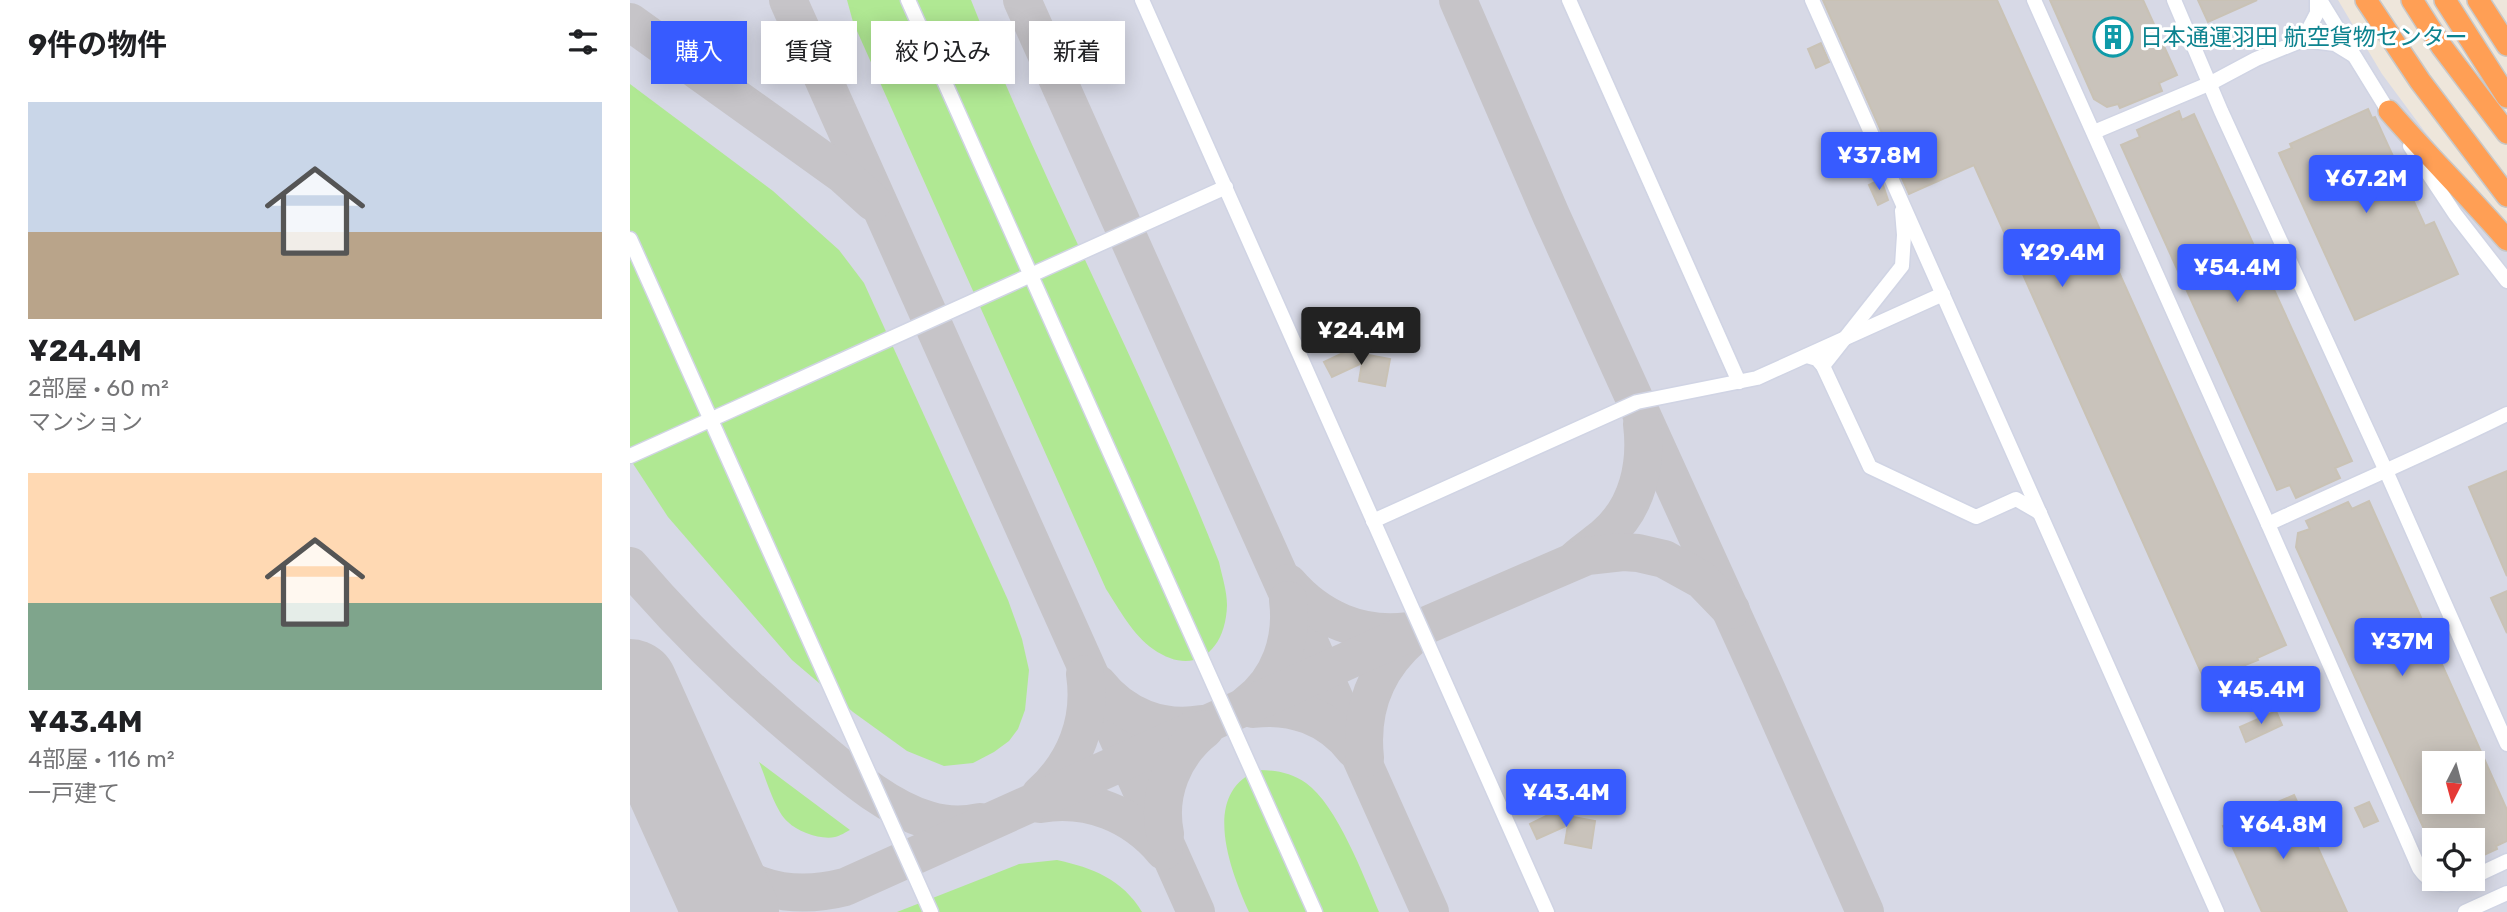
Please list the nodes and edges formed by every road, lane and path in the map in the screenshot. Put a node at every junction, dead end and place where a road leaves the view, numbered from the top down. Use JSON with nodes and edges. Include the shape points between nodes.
{"nodes":[{"id":1,"x":908,"y":0,"type":"edge"},
{"id":2,"x":1142,"y":0,"type":"edge"},
{"id":3,"x":1569,"y":0,"type":"edge"},
{"id":4,"x":1812,"y":0,"type":"edge"},
{"id":5,"x":2034,"y":0,"type":"edge"},
{"id":6,"x":2174,"y":0,"type":"edge"},
{"id":7,"x":2319,"y":0,"type":"edge"},
{"id":8,"x":2366,"y":0,"type":"edge"},
{"id":9,"x":2412,"y":0,"type":"edge"},
{"id":10,"x":2445,"y":0,"type":"edge"},
{"id":11,"x":2478,"y":0,"type":"edge"},
{"id":12,"x":2303,"y":40,"type":"junction"},
{"id":13,"x":2507,"y":45,"type":"edge"},
{"id":14,"x":2356,"y":56,"type":"junction"},
{"id":15,"x":2211,"y":83,"type":"junction"},
{"id":16,"x":2507,"y":97,"type":"edge"},
{"id":17,"x":2389,"y":111,"type":"junction"},
{"id":18,"x":2094,"y":132,"type":"junction"},
{"id":19,"x":2507,"y":134,"type":"edge"},
{"id":20,"x":1226,"y":187,"type":"junction"},
{"id":21,"x":2507,"y":196,"type":"edge"},
{"id":22,"x":1901,"y":200,"type":"junction"},
{"id":23,"x":630,"y":239,"type":"edge"},
{"id":24,"x":2507,"y":240,"type":"edge"},
{"id":25,"x":1031,"y":274,"type":"junction"},
{"id":26,"x":2507,"y":281,"type":"edge"},
{"id":27,"x":1943,"y":294,"type":"junction"},
{"id":28,"x":1844,"y":339,"type":"junction"},
{"id":29,"x":1807,"y":356,"type":"junction"},
{"id":30,"x":1823,"y":366,"type":"junction"},
{"id":31,"x":1739,"y":382,"type":"junction"},
{"id":32,"x":2507,"y":414,"type":"edge"},
{"id":33,"x":711,"y":420,"type":"junction"},
{"id":34,"x":630,"y":456,"type":"edge"},
{"id":35,"x":2386,"y":471,"type":"junction"},
{"id":36,"x":2040,"y":513,"type":"junction"},
{"id":37,"x":1373,"y":522,"type":"junction"},
{"id":38,"x":2269,"y":524,"type":"junction"},
{"id":39,"x":2507,"y":744,"type":"edge"},
{"id":40,"x":2507,"y":861,"type":"edge"},
{"id":41,"x":2485,"y":871,"type":"edge"},
{"id":42,"x":2422,"y":872,"type":"edge"},
{"id":43,"x":2507,"y":893,"type":"edge"},
{"id":44,"x":931,"y":912,"type":"edge"},
{"id":45,"x":1315,"y":912,"type":"edge"},
{"id":46,"x":1546,"y":912,"type":"edge"},
{"id":47,"x":2217,"y":912,"type":"edge"},
{"id":48,"x":2465,"y":912,"type":"edge"}],
"edges":[{"from":1,"to":25,"type":"street"},
{"from":2,"to":20,"type":"street"},
{"from":3,"to":31,"type":"street"},
{"from":4,"to":22,"type":"street"},
{"from":5,"to":18,"type":"street"},
{"from":6,"to":15,"type":"street"},
{"from":7,"to":12,"type":"street"},
{"from":7,"to":14,"type":"street"},
{"from":8,"to":21,"type":"highway"},
{"from":9,"to":19,"type":"highway"},
{"from":10,"to":16,"type":"highway"},
{"from":11,"to":13,"type":"highway"},
{"from":12,"to":14,"type":"street","via":[[2335,44]]},
{"from":12,"to":15,"type":"street"},
{"from":14,"to":17,"type":"street"},
{"from":15,"to":18,"type":"street"},
{"from":15,"to":35,"type":"street"},
{"from":17,"to":24,"type":"highway"},
{"from":17,"to":26,"type":"street","via":[[2455,214]]},
{"from":18,"to":38,"type":"street"},
{"from":20,"to":25,"type":"street"},
{"from":20,"to":37,"type":"street"},
{"from":22,"to":27,"type":"street"},
{"from":22,"to":28,"type":"street","via":[[1902,266]]},
{"from":23,"to":33,"type":"street"},
{"from":25,"to":33,"type":"street"},
{"from":25,"to":45,"type":"street"},
{"from":27,"to":28,"type":"street"},
{"from":27,"to":36,"type":"street"},
{"from":28,"to":29,"type":"street"},
{"from":28,"to":30,"type":"street"},
{"from":29,"to":30,"type":"street"},
{"from":29,"to":31,"type":"street"},
{"from":30,"to":36,"type":"street","via":[[1870,467],[1976,517],[2016,499]]},
{"from":31,"to":37,"type":"street","via":[[1637,402]]},
{"from":32,"to":35,"type":"street"},
{"from":33,"to":34,"type":"street"},
{"from":33,"to":44,"type":"street"},
{"from":35,"to":38,"type":"street"},
{"from":35,"to":39,"type":"street"},
{"from":36,"to":47,"type":"street"},
{"from":37,"to":46,"type":"street"},
{"from":38,"to":42,"type":"street"},
{"from":40,"to":41,"type":"street"},
{"from":43,"to":48,"type":"street"}]}
